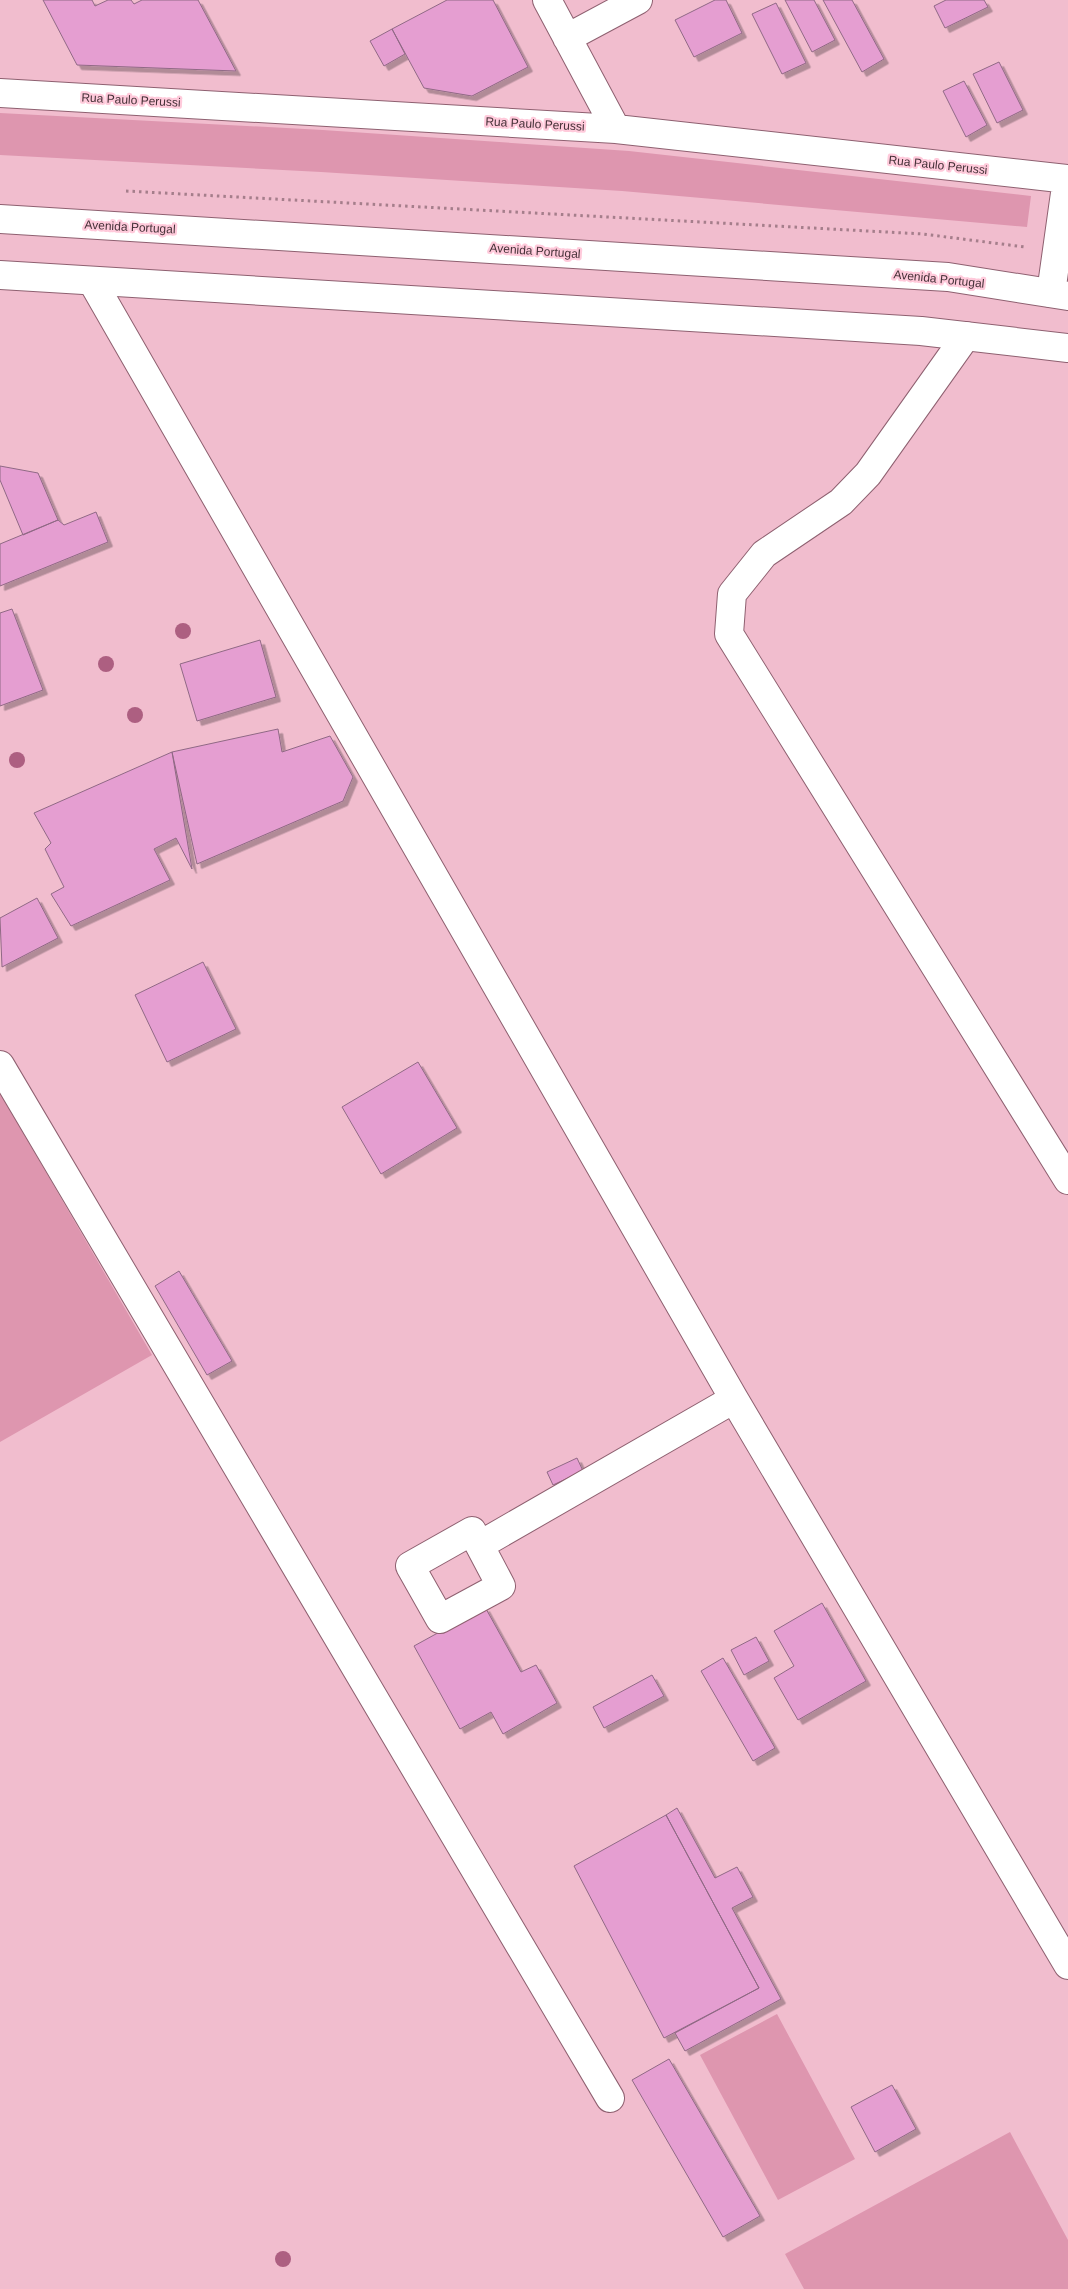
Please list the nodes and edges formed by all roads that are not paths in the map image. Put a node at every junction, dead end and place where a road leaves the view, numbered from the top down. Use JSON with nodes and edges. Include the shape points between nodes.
{"nodes":[{"id":1,"x":547,"y":0,"type":"edge"},
{"id":2,"x":638,"y":0,"type":"edge"},
{"id":3,"x":567,"y":38,"type":"junction"},
{"id":4,"x":0,"y":93,"type":"edge"},
{"id":5,"x":616,"y":128,"type":"junction"},
{"id":6,"x":1068,"y":179,"type":"edge"},
{"id":7,"x":0,"y":219,"type":"edge"},
{"id":8,"x":0,"y":275,"type":"edge"},
{"id":9,"x":92,"y":281,"type":"junction"},
{"id":10,"x":1060,"y":295,"type":"edge"},
{"id":11,"x":966,"y":336,"type":"junction"},
{"id":12,"x":1068,"y":348,"type":"edge"},
{"id":13,"x":0,"y":1065,"type":"edge"},
{"id":14,"x":1068,"y":1180,"type":"edge"},
{"id":15,"x":734,"y":1399,"type":"junction"},
{"id":16,"x":480,"y":1545,"type":"dead end"},
{"id":17,"x":1068,"y":1964,"type":"edge"},
{"id":18,"x":610,"y":2098,"type":"dead end"}],
"edges":[{"from":1,"to":3,"type":"street"},
{"from":2,"to":3,"type":"street"},
{"from":3,"to":5,"type":"street"},
{"from":4,"to":5,"type":"street","name":"Rua Paulo Perussi"},
{"from":5,"to":6,"type":"street","name":"Rua Paulo Perussi"},
{"from":6,"to":10,"type":"street","via":[[1058,252]]},
{"from":7,"to":10,"type":"street","name":"Avenida Portugal","via":[[948,277]]},
{"from":8,"to":9,"type":"street"},
{"from":9,"to":11,"type":"street"},
{"from":9,"to":15,"type":"street"},
{"from":11,"to":12,"type":"street"},
{"from":11,"to":14,"type":"street","via":[[861,481],[841,502],[764,554],[737,587],[732,594],[728,634]]},
{"from":13,"to":18,"type":"street"},
{"from":15,"to":16,"type":"street"},
{"from":15,"to":17,"type":"street"}]}
